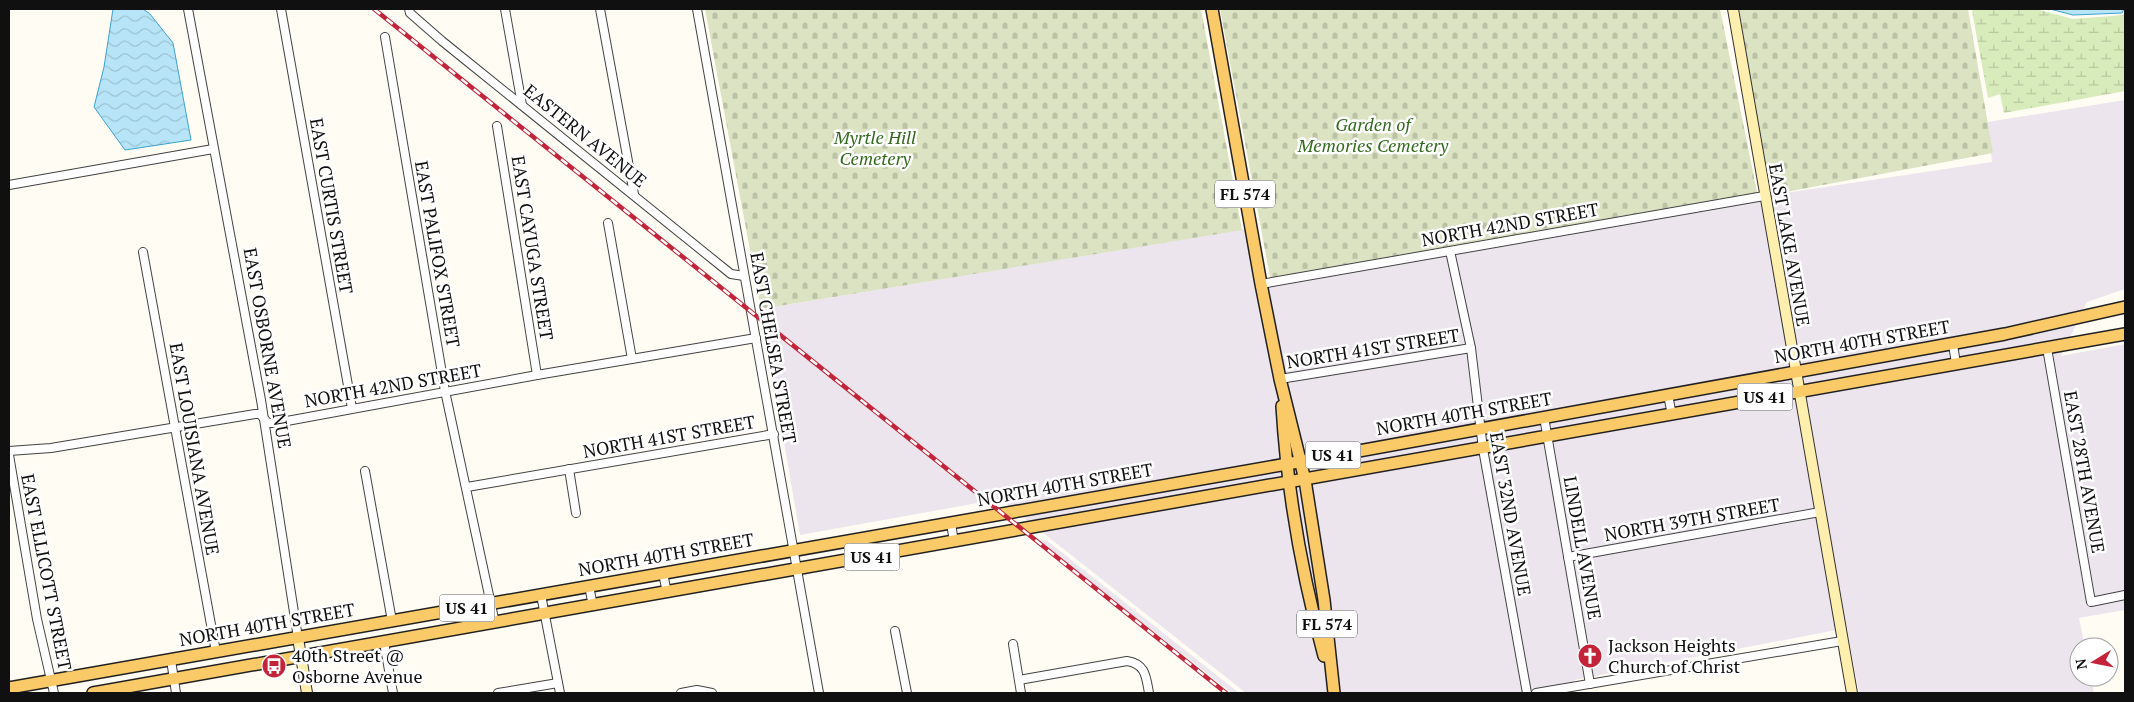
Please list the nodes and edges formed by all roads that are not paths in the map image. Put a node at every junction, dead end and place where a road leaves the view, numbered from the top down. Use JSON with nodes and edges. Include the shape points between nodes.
{"nodes":[{"id":1,"x":188,"y":9,"type":"edge"},
{"id":2,"x":281,"y":9,"type":"edge"},
{"id":3,"x":505,"y":9,"type":"edge"},
{"id":4,"x":600,"y":9,"type":"edge"},
{"id":5,"x":697,"y":9,"type":"edge"},
{"id":6,"x":1212,"y":9,"type":"edge"},
{"id":7,"x":1732,"y":9,"type":"edge"},
{"id":8,"x":410,"y":11,"type":"edge"},
{"id":9,"x":385,"y":37,"type":"dead end"},
{"id":10,"x":522,"y":105,"type":"junction"},
{"id":11,"x":498,"y":126,"type":"dead end"},
{"id":12,"x":213,"y":149,"type":"junction"},
{"id":13,"x":9,"y":185,"type":"edge"},
{"id":14,"x":634,"y":194,"type":"junction"},
{"id":15,"x":1764,"y":196,"type":"junction"},
{"id":16,"x":608,"y":223,"type":"dead end"},
{"id":17,"x":1450,"y":251,"type":"junction"},
{"id":18,"x":143,"y":252,"type":"dead end"},
{"id":19,"x":744,"y":276,"type":"junction"},
{"id":20,"x":1261,"y":284,"type":"junction"},
{"id":21,"x":2125,"y":308,"type":"edge"},
{"id":22,"x":2125,"y":334,"type":"edge"},
{"id":23,"x":756,"y":338,"type":"junction"},
{"id":24,"x":1953,"y":344,"type":"junction"},
{"id":25,"x":1471,"y":348,"type":"junction"},
{"id":26,"x":2047,"y":348,"type":"junction"},
{"id":27,"x":632,"y":359,"type":"junction"},
{"id":28,"x":1956,"y":364,"type":"junction"},
{"id":29,"x":1795,"y":372,"type":"junction"},
{"id":30,"x":537,"y":375,"type":"junction"},
{"id":31,"x":1280,"y":379,"type":"junction"},
{"id":32,"x":445,"y":391,"type":"junction"},
{"id":33,"x":1798,"y":391,"type":"junction"},
{"id":34,"x":1668,"y":395,"type":"junction"},
{"id":35,"x":352,"y":408,"type":"junction"},
{"id":36,"x":1672,"y":414,"type":"junction"},
{"id":37,"x":1544,"y":418,"type":"junction"},
{"id":38,"x":264,"y":420,"type":"junction"},
{"id":39,"x":174,"y":426,"type":"junction"},
{"id":40,"x":1480,"y":429,"type":"junction"},
{"id":41,"x":774,"y":434,"type":"junction"},
{"id":42,"x":1548,"y":437,"type":"junction"},
{"id":43,"x":1483,"y":448,"type":"junction"},
{"id":44,"x":9,"y":451,"type":"edge"},
{"id":45,"x":9,"y":455,"type":"edge"},
{"id":46,"x":1301,"y":461,"type":"junction"},
{"id":47,"x":1287,"y":464,"type":"junction"},
{"id":48,"x":569,"y":469,"type":"junction"},
{"id":49,"x":365,"y":471,"type":"dead end"},
{"id":50,"x":1306,"y":480,"type":"junction"},
{"id":51,"x":1290,"y":483,"type":"junction"},
{"id":52,"x":467,"y":487,"type":"junction"},
{"id":53,"x":1126,"y":492,"type":"junction"},
{"id":54,"x":1130,"y":511,"type":"junction"},
{"id":55,"x":1820,"y":512,"type":"junction"},
{"id":56,"x":576,"y":513,"type":"dead end"},
{"id":57,"x":951,"y":523,"type":"junction"},
{"id":58,"x":954,"y":542,"type":"junction"},
{"id":59,"x":794,"y":550,"type":"junction"},
{"id":60,"x":1568,"y":557,"type":"junction"},
{"id":61,"x":798,"y":569,"type":"junction"},
{"id":62,"x":664,"y":573,"type":"junction"},
{"id":63,"x":589,"y":586,"type":"junction"},
{"id":64,"x":667,"y":593,"type":"junction"},
{"id":65,"x":541,"y":595,"type":"junction"},
{"id":66,"x":2125,"y":595,"type":"edge"},
{"id":67,"x":492,"y":604,"type":"junction"},
{"id":68,"x":593,"y":606,"type":"junction"},
{"id":69,"x":545,"y":614,"type":"junction"},
{"id":70,"x":392,"y":621,"type":"junction"},
{"id":71,"x":495,"y":623,"type":"junction"},
{"id":72,"x":896,"y":631,"type":"dead end"},
{"id":73,"x":298,"y":638,"type":"junction"},
{"id":74,"x":1842,"y":641,"type":"junction"},
{"id":75,"x":384,"y":642,"type":"junction"},
{"id":76,"x":1013,"y":644,"type":"dead end"},
{"id":77,"x":216,"y":652,"type":"junction"},
{"id":78,"x":301,"y":657,"type":"junction"},
{"id":79,"x":171,"y":660,"type":"junction"},
{"id":80,"x":173,"y":679,"type":"junction"},
{"id":81,"x":1019,"y":680,"type":"junction"},
{"id":82,"x":51,"y":681,"type":"junction"},
{"id":83,"x":558,"y":683,"type":"junction"},
{"id":84,"x":1590,"y":684,"type":"junction"},
{"id":85,"x":9,"y":688,"type":"edge"},
{"id":86,"x":1334,"y":692,"type":"edge"},
{"id":87,"x":54,"y":693,"type":"edge"},
{"id":88,"x":93,"y":693,"type":"edge"},
{"id":89,"x":176,"y":693,"type":"edge"},
{"id":90,"x":306,"y":693,"type":"edge"},
{"id":91,"x":393,"y":693,"type":"edge"},
{"id":92,"x":498,"y":693,"type":"edge"},
{"id":93,"x":560,"y":693,"type":"edge"},
{"id":94,"x":681,"y":693,"type":"edge"},
{"id":95,"x":712,"y":693,"type":"edge"},
{"id":96,"x":819,"y":693,"type":"edge"},
{"id":97,"x":907,"y":693,"type":"edge"},
{"id":98,"x":1021,"y":693,"type":"edge"},
{"id":99,"x":1149,"y":693,"type":"edge"},
{"id":100,"x":1527,"y":693,"type":"edge"},
{"id":101,"x":1536,"y":693,"type":"edge"},
{"id":102,"x":1852,"y":693,"type":"edge"}],
"edges":[{"from":1,"to":12,"type":"street","name":"EAST OSBORNE AVENUE"},
{"from":2,"to":35,"type":"street","name":"EAST CURTIS STREET"},
{"from":3,"to":10,"type":"street"},
{"from":4,"to":14,"type":"street"},
{"from":5,"to":19,"type":"street","name":"EAST CHELSEA STREET"},
{"from":6,"to":20,"type":"main road","number":"FL 574"},
{"from":7,"to":15,"type":"street","name":"EAST LAKE AVENUE"},
{"from":8,"to":10,"type":"street","name":"EASTERN AVENUE"},
{"from":9,"to":32,"type":"street","name":"EAST PALIFOX STREET"},
{"from":10,"to":14,"type":"street","name":"EASTERN AVENUE"},
{"from":11,"to":30,"type":"street","name":"EAST CAYUGA STREET"},
{"from":12,"to":13,"type":"street"},
{"from":12,"to":38,"type":"street","name":"EAST OSBORNE AVENUE"},
{"from":14,"to":19,"type":"street","name":"EASTERN AVENUE","via":[[731,274]]},
{"from":15,"to":17,"type":"street","name":"NORTH 42ND STREET"},
{"from":15,"to":29,"type":"street","name":"EAST LAKE AVENUE"},
{"from":16,"to":27,"type":"street"},
{"from":17,"to":20,"type":"street","name":"NORTH 42ND STREET"},
{"from":17,"to":25,"type":"street","name":"EAST 32ND AVENUE"},
{"from":18,"to":39,"type":"street","name":"EAST LOUISIANA AVENUE"},
{"from":19,"to":23,"type":"street","name":"EAST CHELSEA STREET"},
{"from":20,"to":31,"type":"main road","number":"FL 574"},
{"from":21,"to":24,"type":"main road","name":"NORTH 40TH STREET","number":"US 41"},
{"from":22,"to":26,"type":"main road","name":"NORTH 40TH STREET","number":"US 41"},
{"from":23,"to":27,"type":"street","name":"NORTH 42ND STREET"},
{"from":23,"to":41,"type":"street","name":"EAST CHELSEA STREET"},
{"from":24,"to":28,"type":"street"},
{"from":24,"to":29,"type":"main road","name":"NORTH 40TH STREET","number":"US 41"},
{"from":25,"to":31,"type":"street","name":"NORTH 41ST STREET"},
{"from":25,"to":40,"type":"street","name":"EAST 32ND AVENUE"},
{"from":26,"to":28,"type":"main road","name":"NORTH 40TH STREET","number":"US 41"},
{"from":26,"to":66,"type":"street","name":"EAST 28TH AVENUE","via":[[2091,602]]},
{"from":27,"to":30,"type":"street","name":"NORTH 42ND STREET"},
{"from":28,"to":33,"type":"main road","name":"NORTH 40TH STREET","number":"US 41"},
{"from":29,"to":33,"type":"street","name":"EAST LAKE AVENUE"},
{"from":29,"to":34,"type":"main road","name":"NORTH 40TH STREET","number":"US 41"},
{"from":30,"to":32,"type":"street","name":"NORTH 42ND STREET"},
{"from":31,"to":46,"type":"main road","number":"FL 574"},
{"from":31,"to":47,"type":"main road","number":"FL 574"},
{"from":32,"to":35,"type":"street","name":"NORTH 42ND STREET"},
{"from":32,"to":52,"type":"street","name":"EAST PALIFOX STREET"},
{"from":33,"to":36,"type":"main road","name":"NORTH 40TH STREET","number":"US 41"},
{"from":33,"to":55,"type":"street","name":"EAST LAKE AVENUE"},
{"from":34,"to":36,"type":"street"},
{"from":34,"to":37,"type":"main road","name":"NORTH 40TH STREET","number":"US 41"},
{"from":35,"to":38,"type":"street","name":"NORTH 42ND STREET","via":[[276,423]]},
{"from":36,"to":42,"type":"main road","name":"NORTH 40TH STREET","number":"US 41"},
{"from":37,"to":40,"type":"main road","name":"NORTH 40TH STREET","number":"US 41"},
{"from":37,"to":42,"type":"street","name":"LINDELL AVENUE"},
{"from":38,"to":39,"type":"street","name":"NORTH 42ND STREET","via":[[260,414],[255,414]]},
{"from":38,"to":73,"type":"street","name":"EAST OSBORNE AVENUE"},
{"from":39,"to":44,"type":"street","name":"NORTH 42ND STREET","via":[[50,448]]},
{"from":39,"to":77,"type":"street","name":"EAST LOUISIANA AVENUE"},
{"from":40,"to":43,"type":"street","name":"EAST 32ND AVENUE"},
{"from":40,"to":46,"type":"main road","name":"NORTH 40TH STREET","number":"US 41"},
{"from":41,"to":48,"type":"street","name":"NORTH 41ST STREET"},
{"from":41,"to":59,"type":"street","name":"EAST CHELSEA STREET"},
{"from":42,"to":43,"type":"main road","name":"NORTH 40TH STREET","number":"US 41"},
{"from":42,"to":60,"type":"street","name":"LINDELL AVENUE"},
{"from":43,"to":50,"type":"main road","name":"NORTH 40TH STREET","number":"US 41"},
{"from":43,"to":100,"type":"street","name":"EAST 32ND AVENUE"},
{"from":45,"to":82,"type":"street","name":"EAST ELLICOTT STREET"},
{"from":46,"to":47,"type":"main road","name":"NORTH 40TH STREET","number":"US 41"},
{"from":46,"to":50,"type":"main road","number":"FL 574"},
{"from":47,"to":51,"type":"main road","number":"FL 574"},
{"from":47,"to":53,"type":"main road","name":"NORTH 40TH STREET","number":"US 41"},
{"from":48,"to":52,"type":"street","name":"NORTH 41ST STREET"},
{"from":48,"to":56,"type":"street"},
{"from":49,"to":70,"type":"street"},
{"from":50,"to":51,"type":"main road","name":"NORTH 40TH STREET","number":"US 41"},
{"from":50,"to":86,"type":"main road","number":"FL 574"},
{"from":51,"to":54,"type":"main road","name":"NORTH 40TH STREET","number":"US 41"},
{"from":51,"to":86,"type":"main road","number":"FL 574","via":[[1311,602]]},
{"from":52,"to":67,"type":"street","name":"EAST PALIFOX STREET"},
{"from":53,"to":54,"type":"street"},
{"from":53,"to":57,"type":"main road","name":"NORTH 40TH STREET","number":"US 41"},
{"from":54,"to":58,"type":"main road","name":"NORTH 40TH STREET","number":"US 41"},
{"from":55,"to":60,"type":"street","name":"NORTH 39TH STREET"},
{"from":55,"to":74,"type":"street","name":"EAST LAKE AVENUE"},
{"from":57,"to":58,"type":"street"},
{"from":57,"to":59,"type":"main road","name":"NORTH 40TH STREET","number":"US 41"},
{"from":58,"to":61,"type":"main road","name":"NORTH 40TH STREET","number":"US 41"},
{"from":59,"to":61,"type":"street","name":"EAST CHELSEA STREET"},
{"from":59,"to":62,"type":"main road","name":"NORTH 40TH STREET","number":"US 41"},
{"from":60,"to":84,"type":"street","name":"LINDELL AVENUE"},
{"from":61,"to":64,"type":"main road","name":"NORTH 40TH STREET","number":"US 41"},
{"from":61,"to":96,"type":"street","name":"EAST CHELSEA STREET"},
{"from":62,"to":63,"type":"main road","name":"NORTH 40TH STREET","number":"US 41"},
{"from":62,"to":64,"type":"street"},
{"from":63,"to":65,"type":"main road","name":"NORTH 40TH STREET","number":"US 41"},
{"from":63,"to":68,"type":"street"},
{"from":64,"to":68,"type":"main road","name":"NORTH 40TH STREET","number":"US 41"},
{"from":65,"to":67,"type":"main road","name":"NORTH 40TH STREET","number":"US 41"},
{"from":65,"to":69,"type":"street"},
{"from":67,"to":70,"type":"main road","name":"NORTH 40TH STREET","number":"US 41"},
{"from":67,"to":71,"type":"street","name":"EAST PALIFOX STREET"},
{"from":68,"to":69,"type":"main road","name":"NORTH 40TH STREET","number":"US 41"},
{"from":69,"to":71,"type":"main road","name":"NORTH 40TH STREET","number":"US 41"},
{"from":69,"to":83,"type":"street"},
{"from":70,"to":73,"type":"main road","name":"NORTH 40TH STREET","number":"US 41"},
{"from":71,"to":75,"type":"main road","name":"NORTH 40TH STREET","number":"US 41"},
{"from":72,"to":97,"type":"street"},
{"from":73,"to":77,"type":"main road","name":"NORTH 40TH STREET","number":"US 41"},
{"from":73,"to":78,"type":"street","name":"EAST OSBORNE AVENUE"},
{"from":74,"to":84,"type":"street"},
{"from":74,"to":102,"type":"street","name":"EAST LAKE AVENUE"},
{"from":75,"to":78,"type":"main road","name":"NORTH 40TH STREET","number":"US 41"},
{"from":75,"to":91,"type":"street"},
{"from":76,"to":81,"type":"street"},
{"from":77,"to":79,"type":"main road","name":"NORTH 40TH STREET","number":"US 41"},
{"from":78,"to":80,"type":"main road","name":"NORTH 40TH STREET","number":"US 41"},
{"from":78,"to":90,"type":"street","name":"EAST OSBORNE AVENUE"},
{"from":79,"to":80,"type":"street"},
{"from":79,"to":82,"type":"main road","name":"NORTH 40TH STREET","number":"US 41"},
{"from":80,"to":88,"type":"main road","name":"NORTH 40TH STREET","number":"US 41"},
{"from":80,"to":89,"type":"street"},
{"from":81,"to":98,"type":"street"},
{"from":81,"to":99,"type":"street","via":[[1127,661],[1140,665],[1144,670]]},
{"from":82,"to":85,"type":"main road","name":"NORTH 40TH STREET","number":"US 41"},
{"from":82,"to":87,"type":"street","name":"EAST ELLICOTT STREET"},
{"from":83,"to":92,"type":"street"},
{"from":83,"to":93,"type":"street"},
{"from":84,"to":101,"type":"street"},
{"from":94,"to":95,"type":"street","via":[[697,690]]}]}
